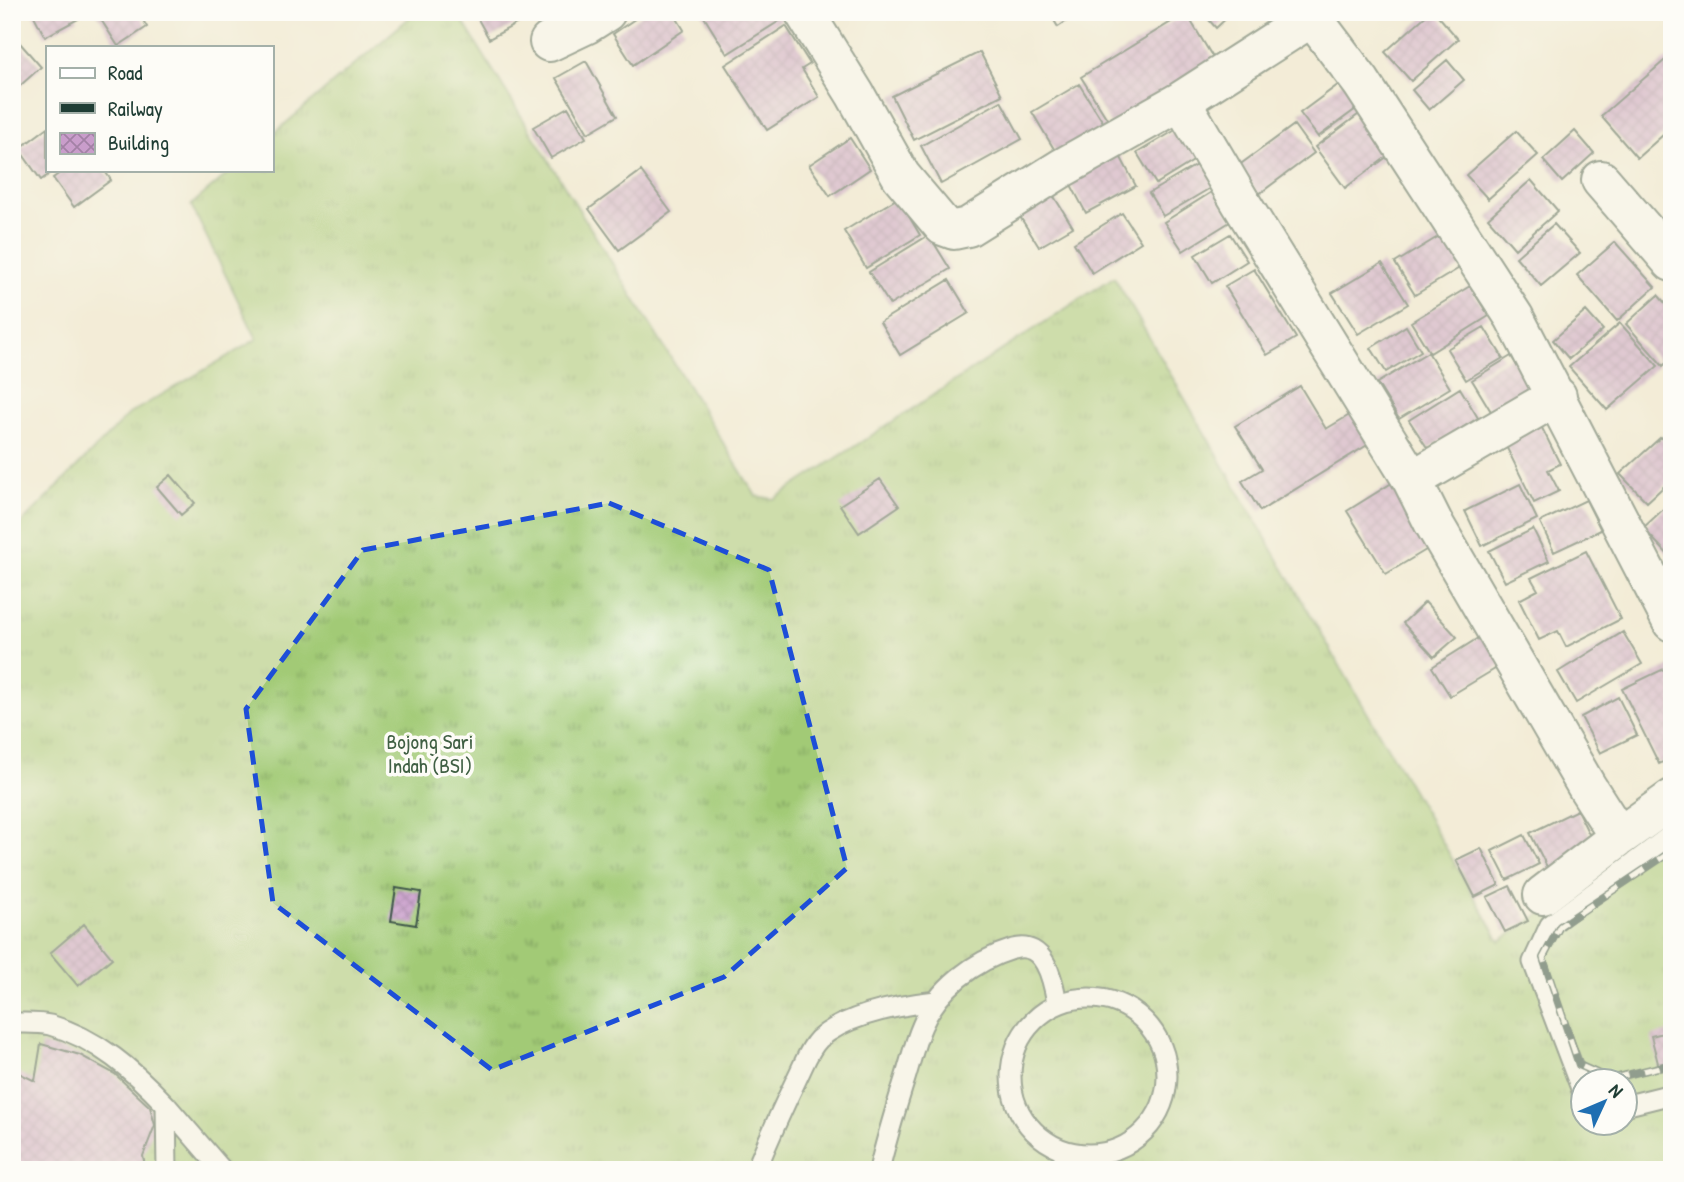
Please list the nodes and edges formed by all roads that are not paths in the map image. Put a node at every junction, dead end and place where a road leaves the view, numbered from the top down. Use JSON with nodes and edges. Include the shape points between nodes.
{"nodes":[{"id":1,"x":606,"y":12,"type":"edge"},
{"id":2,"x":804,"y":12,"type":"edge"},
{"id":3,"x":1310,"y":15,"type":"edge"},
{"id":4,"x":549,"y":42,"type":"dead end"},
{"id":5,"x":1181,"y":101,"type":"junction"},
{"id":6,"x":1601,"y":180,"type":"dead end"},
{"id":7,"x":1672,"y":262,"type":"edge"},
{"id":8,"x":1557,"y":396,"type":"junction"},
{"id":9,"x":1412,"y":480,"type":"junction"},
{"id":10,"x":1672,"y":622,"type":"edge"},
{"id":11,"x":1672,"y":799,"type":"edge"},
{"id":12,"x":1672,"y":834,"type":"edge"},
{"id":13,"x":1619,"y":837,"type":"junction"},
{"id":14,"x":1543,"y":895,"type":"dead end"},
{"id":15,"x":936,"y":1001,"type":"junction"},
{"id":16,"x":1057,"y":1003,"type":"junction"},
{"id":17,"x":12,"y":1023,"type":"edge"},
{"id":18,"x":1573,"y":1066,"type":"edge"},
{"id":19,"x":1672,"y":1094,"type":"edge"},
{"id":20,"x":1638,"y":1103,"type":"edge"},
{"id":21,"x":166,"y":1105,"type":"junction"},
{"id":22,"x":1075,"y":1162,"type":"edge"},
{"id":23,"x":167,"y":1170,"type":"edge"},
{"id":24,"x":222,"y":1170,"type":"edge"},
{"id":25,"x":756,"y":1170,"type":"edge"},
{"id":26,"x":879,"y":1170,"type":"edge"}],
"edges":[{"from":1,"to":4,"type":"street"},
{"from":2,"to":5,"type":"street","via":[[901,176],[935,218],[954,230],[968,227]]},
{"from":3,"to":5,"type":"street"},
{"from":3,"to":8,"type":"street","via":[[1422,174],[1514,317]]},
{"from":5,"to":9,"type":"street"},
{"from":6,"to":7,"type":"street"},
{"from":8,"to":9,"type":"street"},
{"from":8,"to":10,"type":"street"},
{"from":9,"to":13,"type":"street"},
{"from":11,"to":13,"type":"street"},
{"from":12,"to":18,"type":"lane","via":[[1550,925],[1533,962]]},
{"from":13,"to":14,"type":"street"},
{"from":15,"to":16,"type":"lane","via":[[953,981],[974,967],[1020,947],[1042,958],[1054,981]]},
{"from":15,"to":25,"type":"lane","via":[[897,1005],[855,1019],[820,1038],[789,1093]]},
{"from":15,"to":26,"type":"lane","via":[[922,1026]]},
{"from":16,"to":22,"type":"lane","via":[[1027,1025],[1011,1060],[1013,1098],[1032,1131]]},
{"from":16,"to":22,"type":"lane","via":[[1095,996],[1131,1008],[1158,1035],[1169,1072],[1162,1110],[1138,1139]]},
{"from":17,"to":21,"type":"lane","via":[[49,1025],[96,1045],[137,1074]]},
{"from":19,"to":20,"type":"lane"},
{"from":21,"to":23,"type":"lane"},
{"from":21,"to":24,"type":"lane"}]}
